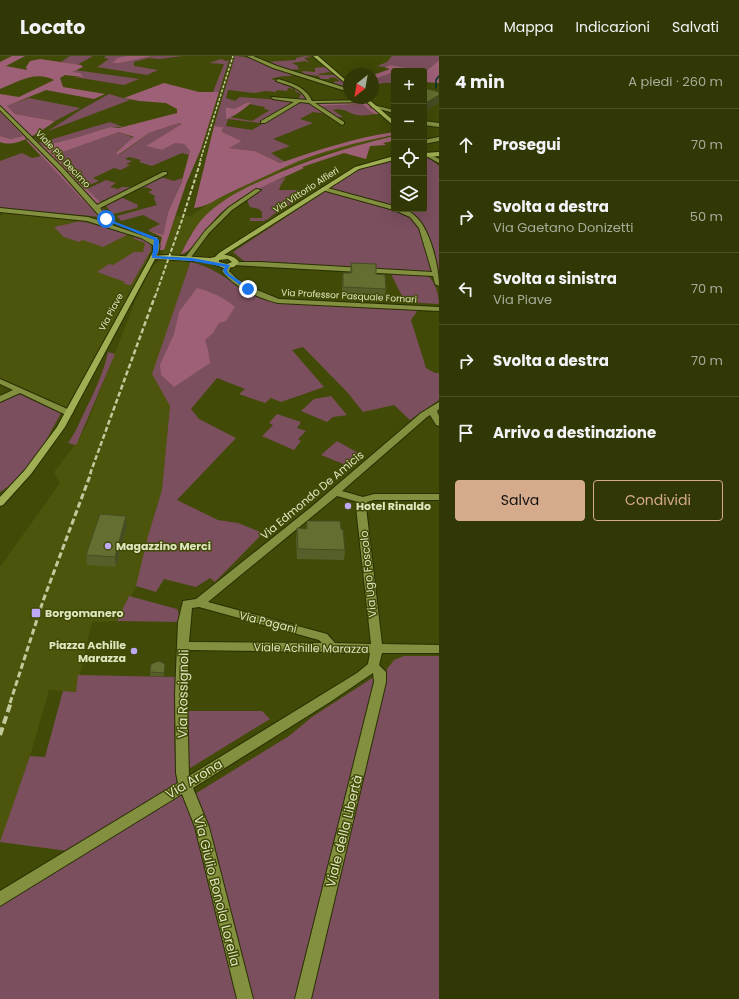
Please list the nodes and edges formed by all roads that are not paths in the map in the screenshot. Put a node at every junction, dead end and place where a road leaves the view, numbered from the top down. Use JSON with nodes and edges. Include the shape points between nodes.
{"nodes":[{"id":1,"x":249,"y":56,"type":"edge"},
{"id":2,"x":315,"y":56,"type":"edge"},
{"id":3,"x":278,"y":80,"type":"dead end"},
{"id":4,"x":343,"y":80,"type":"edge"},
{"id":5,"x":343,"y":88,"type":"edge"},
{"id":6,"x":273,"y":98,"type":"dead end"},
{"id":7,"x":343,"y":100,"type":"edge"},
{"id":8,"x":299,"y":101,"type":"junction"},
{"id":9,"x":310,"y":102,"type":"junction"},
{"id":10,"x":373,"y":106,"type":"joint"},
{"id":11,"x":0,"y":107,"type":"edge"},
{"id":12,"x":391,"y":112,"type":"edge"},
{"id":13,"x":391,"y":114,"type":"edge"},
{"id":14,"x":384,"y":115,"type":"junction"},
{"id":15,"x":391,"y":121,"type":"edge"},
{"id":16,"x":263,"y":122,"type":"dead end"},
{"id":17,"x":342,"y":122,"type":"dead end"},
{"id":18,"x":427,"y":123,"type":"edge"},
{"id":19,"x":439,"y":125,"type":"edge"},
{"id":20,"x":439,"y":138,"type":"edge"},
{"id":21,"x":427,"y":141,"type":"edge"},
{"id":22,"x":391,"y":159,"type":"edge"},
{"id":23,"x":165,"y":172,"type":"dead end"},
{"id":24,"x":324,"y":189,"type":"junction"},
{"id":25,"x":258,"y":190,"type":"dead end"},
{"id":26,"x":391,"y":207,"type":"edge"},
{"id":27,"x":96,"y":208,"type":"junction"},
{"id":28,"x":0,"y":210,"type":"edge"},
{"id":29,"x":403,"y":212,"type":"edge"},
{"id":30,"x":105,"y":221,"type":"junction"},
{"id":31,"x":233,"y":247,"type":"junction"},
{"id":32,"x":153,"y":257,"type":"junction"},
{"id":33,"x":190,"y":259,"type":"junction"},
{"id":34,"x":217,"y":261,"type":"junction"},
{"id":35,"x":232,"y":262,"type":"junction"},
{"id":36,"x":437,"y":274,"type":"edge"},
{"id":37,"x":439,"y":284,"type":"edge"},
{"id":38,"x":439,"y":309,"type":"edge"},
{"id":39,"x":0,"y":381,"type":"edge"},
{"id":40,"x":20,"y":390,"type":"junction"},
{"id":41,"x":0,"y":399,"type":"edge"},
{"id":42,"x":435,"y":408,"type":"edge"},
{"id":43,"x":69,"y":412,"type":"junction"},
{"id":44,"x":439,"y":423,"type":"edge"},
{"id":45,"x":336,"y":492,"type":"junction"},
{"id":46,"x":439,"y":497,"type":"edge"},
{"id":47,"x":363,"y":500,"type":"junction"},
{"id":48,"x":0,"y":503,"type":"edge"},
{"id":49,"x":199,"y":603,"type":"junction"},
{"id":50,"x":183,"y":646,"type":"junction"},
{"id":51,"x":333,"y":648,"type":"junction"},
{"id":52,"x":377,"y":649,"type":"junction"},
{"id":53,"x":439,"y":649,"type":"edge"},
{"id":54,"x":373,"y":666,"type":"junction"},
{"id":55,"x":184,"y":784,"type":"junction"},
{"id":56,"x":0,"y":899,"type":"edge"},
{"id":57,"x":245,"y":999,"type":"edge"},
{"id":58,"x":304,"y":999,"type":"edge"}],
"edges":[{"from":1,"to":5,"type":"street"},
{"from":2,"to":4,"type":"main road"},
{"from":3,"to":9,"type":"street","via":[[299,88]]},
{"from":6,"to":8,"type":"street"},
{"from":7,"to":9,"type":"street"},
{"from":8,"to":9,"type":"street"},
{"from":8,"to":16,"type":"street"},
{"from":9,"to":17,"type":"street"},
{"from":10,"to":12,"type":"street"},
{"from":10,"to":14,"type":"main road"},
{"from":11,"to":27,"type":"street","name":"Viale Pio Decimo"},
{"from":13,"to":14,"type":"street"},
{"from":14,"to":15,"type":"main road"},
{"from":18,"to":19,"type":"street"},
{"from":20,"to":21,"type":"street"},
{"from":22,"to":24,"type":"main road","name":"Via Vittorio Alfieri","via":[[357,168]]},
{"from":23,"to":27,"type":"street"},
{"from":24,"to":26,"type":"street"},
{"from":24,"to":31,"type":"main road","name":"Via Vittorio Alfieri"},
{"from":25,"to":33,"type":"street","via":[[230,209],[207,232]]},
{"from":27,"to":30,"type":"street","name":"Viale Pio Decimo"},
{"from":28,"to":30,"type":"street"},
{"from":29,"to":36,"type":"street","via":[[412,216],[422,228]]},
{"from":30,"to":32,"type":"street","via":[[151,236],[156,240],[156,252]]},
{"from":31,"to":34,"type":"main road","name":"Via Vittorio Alfieri","via":[[221,254]]},
{"from":31,"to":35,"type":"main road","via":[[229,253]]},
{"from":32,"to":33,"type":"main road"},
{"from":32,"to":43,"type":"main road","name":"Via Piave"},
{"from":33,"to":34,"type":"main road"},
{"from":34,"to":35,"type":"main road"},
{"from":35,"to":36,"type":"street"},
{"from":35,"to":38,"type":"street","name":"Via Professor Pasquale Fornari","via":[[225,271],[229,276],[259,295],[278,301]]},
{"from":36,"to":37,"type":"street"},
{"from":39,"to":40,"type":"street"},
{"from":40,"to":41,"type":"street"},
{"from":40,"to":43,"type":"street"},
{"from":42,"to":44,"type":"street"},
{"from":42,"to":45,"type":"street","name":"Via Edmondo De Amicis"},
{"from":43,"to":48,"type":"main road","name":"Via Piave","via":[[47,448]]},
{"from":45,"to":47,"type":"street"},
{"from":45,"to":49,"type":"street","name":"Via Edmondo De Amicis"},
{"from":46,"to":47,"type":"street","via":[[374,497]]},
{"from":47,"to":52,"type":"street","name":"Via Ugo Foscolo","via":[[360,507]]},
{"from":49,"to":50,"type":"street","name":"Via Rossignoli","via":[[187,604]]},
{"from":49,"to":51,"type":"street","name":"Via Pagani","via":[[324,637]]},
{"from":50,"to":51,"type":"street","name":"Viale Achille Marazza"},
{"from":50,"to":55,"type":"street","name":"Via Rossignoli","via":[[181,711]]},
{"from":51,"to":52,"type":"street","name":"Viale Achille Marazza"},
{"from":52,"to":53,"type":"street","name":"Viale Achille Marazza"},
{"from":52,"to":54,"type":"street"},
{"from":54,"to":55,"type":"street","name":"Via Arona","via":[[326,699]]},
{"from":54,"to":58,"type":"street","name":"Viale della Libertà","via":[[380,672],[380,682]]},
{"from":55,"to":56,"type":"street","name":"Via Arona"},
{"from":55,"to":57,"type":"street","name":"Via Giulio Bonola Lorella","via":[[198,813]]}]}
